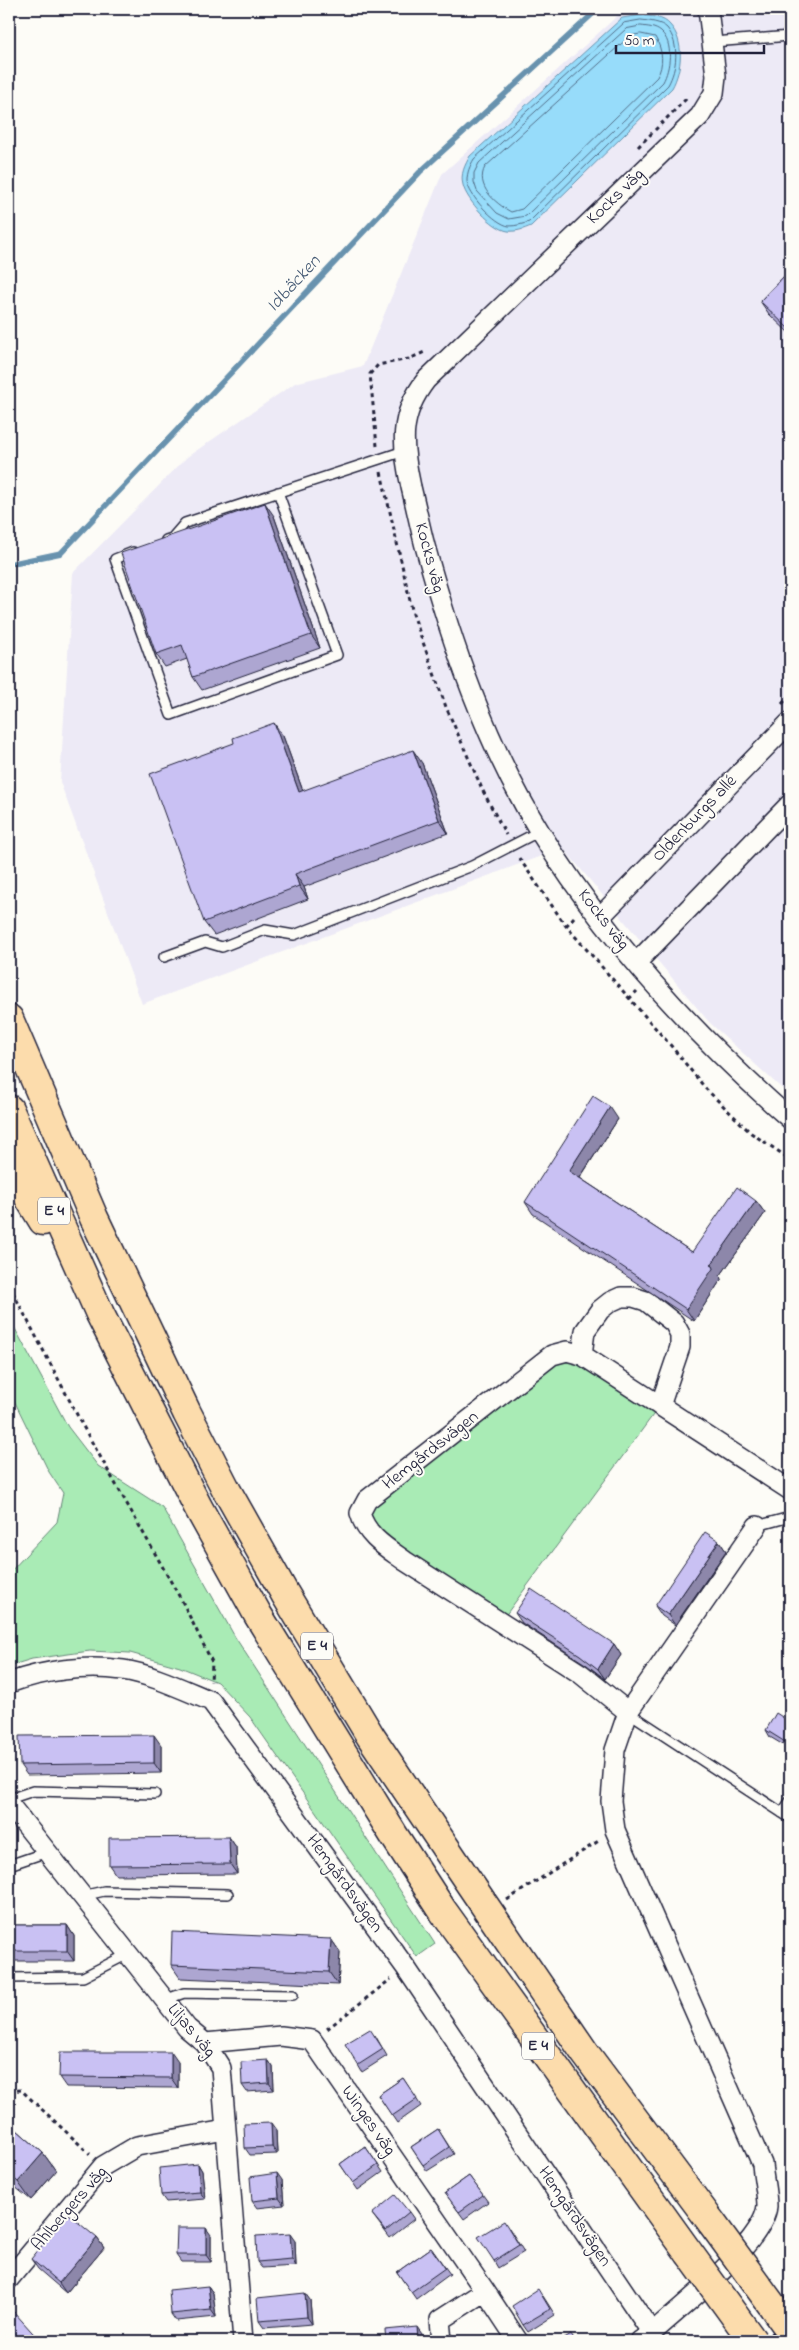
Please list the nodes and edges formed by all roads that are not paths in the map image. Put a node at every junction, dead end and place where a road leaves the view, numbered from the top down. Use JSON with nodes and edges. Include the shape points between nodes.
{"nodes":[{"id":1,"x":708,"y":9,"type":"edge"},
{"id":2,"x":790,"y":36,"type":"edge"},
{"id":3,"x":713,"y":42,"type":"junction"},
{"id":4,"x":404,"y":451,"type":"junction"},
{"id":5,"x":278,"y":492,"type":"junction"},
{"id":6,"x":156,"y":544,"type":"edge"},
{"id":7,"x":139,"y":550,"type":"edge"},
{"id":8,"x":790,"y":722,"type":"edge"},
{"id":9,"x":790,"y":804,"type":"edge"},
{"id":10,"x":540,"y":831,"type":"junction"},
{"id":11,"x":600,"y":917,"type":"junction"},
{"id":12,"x":164,"y":957,"type":"dead end"},
{"id":13,"x":636,"y":962,"type":"junction"},
{"id":14,"x":9,"y":1018,"type":"edge"},
{"id":15,"x":9,"y":1108,"type":"edge"},
{"id":16,"x":790,"y":1119,"type":"edge"},
{"id":17,"x":9,"y":1166,"type":"edge"},
{"id":18,"x":100,"y":1314,"type":"junction"},
{"id":19,"x":582,"y":1355,"type":"junction"},
{"id":20,"x":660,"y":1406,"type":"junction"},
{"id":21,"x":790,"y":1490,"type":"edge"},
{"id":22,"x":790,"y":1518,"type":"edge"},
{"id":23,"x":757,"y":1526,"type":"joint"},
{"id":24,"x":9,"y":1683,"type":"edge"},
{"id":25,"x":628,"y":1712,"type":"junction"},
{"id":26,"x":155,"y":1794,"type":"dead end"},
{"id":27,"x":9,"y":1799,"type":"edge"},
{"id":28,"x":790,"y":1801,"type":"edge"},
{"id":29,"x":9,"y":1804,"type":"edge"},
{"id":30,"x":782,"y":1813,"type":"junction"},
{"id":31,"x":790,"y":1818,"type":"edge"},
{"id":32,"x":48,"y":1852,"type":"junction"},
{"id":33,"x":9,"y":1865,"type":"edge"},
{"id":34,"x":228,"y":1894,"type":"dead end"},
{"id":35,"x":82,"y":1896,"type":"junction"},
{"id":36,"x":128,"y":1954,"type":"junction"},
{"id":37,"x":9,"y":1978,"type":"edge"},
{"id":38,"x":292,"y":1995,"type":"dead end"},
{"id":39,"x":164,"y":2000,"type":"junction"},
{"id":40,"x":205,"y":2043,"type":"junction"},
{"id":41,"x":225,"y":2130,"type":"junction"},
{"id":42,"x":9,"y":2278,"type":"edge"},
{"id":43,"x":486,"y":2291,"type":"junction"},
{"id":44,"x":790,"y":2330,"type":"edge"},
{"id":45,"x":646,"y":2337,"type":"edge"},
{"id":46,"x":243,"y":2341,"type":"edge"},
{"id":47,"x":442,"y":2341,"type":"edge"},
{"id":48,"x":518,"y":2341,"type":"edge"},
{"id":49,"x":753,"y":2341,"type":"edge"}],
"edges":[{"from":1,"to":3,"type":"street","name":"Kocks väg"},
{"from":2,"to":3,"type":"lane"},
{"from":3,"to":4,"type":"street","name":"Kocks väg","via":[[714,92],[700,116],[426,380],[414,395],[406,416]]},
{"from":4,"to":5,"type":"lane"},
{"from":4,"to":10,"type":"street","name":"Kocks väg","via":[[420,525],[464,671],[490,734]]},
{"from":5,"to":6,"type":"lane","via":[[185,523],[172,538]]},
{"from":5,"to":7,"type":"lane","via":[[337,656],[171,715],[115,559]]},
{"from":8,"to":11,"type":"street","name":"Oldenburgs allé"},
{"from":9,"to":13,"type":"street"},
{"from":10,"to":11,"type":"street","name":"Kocks väg"},
{"from":10,"to":12,"type":"lane","via":[[472,866],[294,934],[265,930],[222,947],[205,942]]},
{"from":11,"to":13,"type":"street","name":"Kocks väg"},
{"from":13,"to":16,"type":"street","name":"Kocks väg","via":[[700,1032]]},
{"from":14,"to":44,"type":"highway","number":"E 4","bridge":true,"via":[[94,1218],[187,1413],[285,1594],[371,1737],[470,1884],[586,2053]]},
{"from":15,"to":18,"type":"highway","number":"E 4"},
{"from":17,"to":18,"type":"highway"},
{"from":18,"to":49,"type":"highway","number":"E 4","bridge":true,"via":[[193,1498],[258,1615],[393,1834],[471,1951]]},
{"from":19,"to":20,"type":"street","name":"Hemgårdsvägen"},
{"from":19,"to":20,"type":"street","via":[[586,1331],[600,1310],[621,1298],[646,1301],[674,1323],[680,1334],[680,1347]]},
{"from":19,"to":25,"type":"street","name":"Hemgårdsvägen","via":[[567,1351],[552,1355],[367,1500],[360,1513],[363,1524],[379,1542],[581,1674]]},
{"from":20,"to":21,"type":"street","name":"Hemgårdsvägen"},
{"from":22,"to":23,"type":"lane"},
{"from":23,"to":25,"type":"street","name":"Hemgårdsvägen"},
{"from":24,"to":45,"type":"street","name":"Hemgårdsvägen","via":[[34,1674],[84,1669],[124,1670],[211,1700],[406,1968]]},
{"from":25,"to":30,"type":"lane"},
{"from":25,"to":45,"type":"street","name":"Hemgårdsvägen","via":[[615,1750],[611,1801],[615,1830],[762,2164],[767,2207],[759,2230],[746,2248]]},
{"from":26,"to":27,"type":"lane","via":[[33,1791]]},
{"from":28,"to":30,"type":"lane"},
{"from":29,"to":32,"type":"street","name":"Liljas väg"},
{"from":30,"to":31,"type":"lane"},
{"from":32,"to":33,"type":"lane"},
{"from":32,"to":35,"type":"street","name":"Liljas väg"},
{"from":34,"to":35,"type":"lane","via":[[104,1891]]},
{"from":35,"to":36,"type":"street","name":"Liljas väg"},
{"from":36,"to":37,"type":"lane","via":[[83,1977]]},
{"from":36,"to":39,"type":"street","name":"Liljas väg"},
{"from":38,"to":39,"type":"lane","via":[[184,1993]]},
{"from":39,"to":40,"type":"street","name":"Liljas väg","via":[[187,2028]]},
{"from":40,"to":41,"type":"street","name":"Liljas väg","via":[[221,2068]]},
{"from":40,"to":43,"type":"street","name":"Winges väg","via":[[281,2036],[312,2040]]},
{"from":41,"to":42,"type":"street","name":"Ahlbergers väg","via":[[137,2146],[103,2166]]},
{"from":41,"to":46,"type":"street","name":"Liljas väg"},
{"from":43,"to":47,"type":"street","via":[[440,2320]]},
{"from":43,"to":48,"type":"street","name":"Winges väg"}]}
